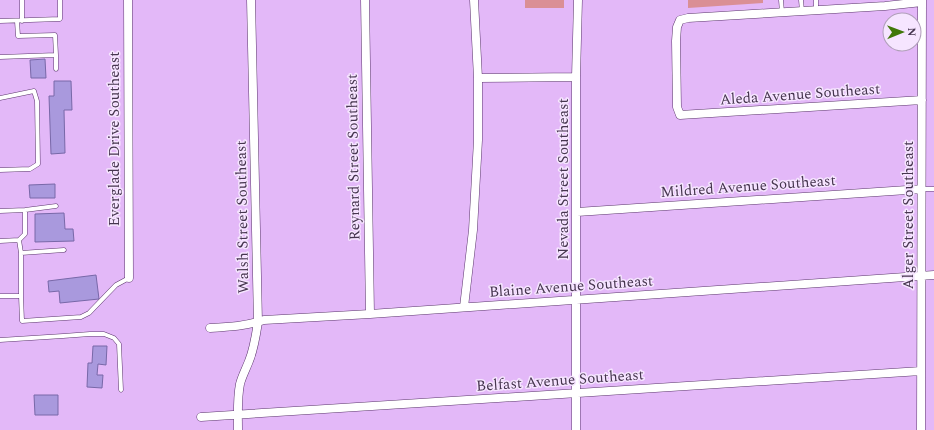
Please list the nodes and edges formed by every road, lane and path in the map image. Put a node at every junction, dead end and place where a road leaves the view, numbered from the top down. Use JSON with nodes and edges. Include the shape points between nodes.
{"nodes":[{"id":1,"x":22,"y":0,"type":"edge"},
{"id":2,"x":60,"y":0,"type":"edge"},
{"id":3,"x":128,"y":0,"type":"edge"},
{"id":4,"x":251,"y":0,"type":"edge"},
{"id":5,"x":365,"y":0,"type":"edge"},
{"id":6,"x":474,"y":0,"type":"edge"},
{"id":7,"x":578,"y":0,"type":"edge"},
{"id":8,"x":781,"y":0,"type":"edge"},
{"id":9,"x":801,"y":0,"type":"edge"},
{"id":10,"x":816,"y":0,"type":"edge"},
{"id":11,"x":922,"y":1,"type":"edge"},
{"id":12,"x":816,"y":10,"type":"junction"},
{"id":13,"x":802,"y":11,"type":"junction"},
{"id":14,"x":782,"y":12,"type":"junction"},
{"id":15,"x":0,"y":21,"type":"edge"},
{"id":16,"x":20,"y":21,"type":"junction"},
{"id":17,"x":56,"y":55,"type":"junction"},
{"id":18,"x":0,"y":57,"type":"edge"},
{"id":19,"x":56,"y":69,"type":"dead end"},
{"id":20,"x":576,"y":77,"type":"junction"},
{"id":21,"x":478,"y":78,"type":"junction"},
{"id":22,"x":0,"y":98,"type":"edge"},
{"id":23,"x":922,"y":100,"type":"junction"},
{"id":24,"x":0,"y":170,"type":"edge"},
{"id":25,"x":922,"y":189,"type":"junction"},
{"id":26,"x":934,"y":189,"type":"edge"},
{"id":27,"x":56,"y":206,"type":"dead end"},
{"id":28,"x":26,"y":210,"type":"junction"},
{"id":29,"x":0,"y":211,"type":"edge"},
{"id":30,"x":577,"y":212,"type":"junction"},
{"id":31,"x":19,"y":240,"type":"junction"},
{"id":32,"x":0,"y":241,"type":"edge"},
{"id":33,"x":64,"y":250,"type":"dead end"},
{"id":34,"x":21,"y":253,"type":"junction"},
{"id":35,"x":934,"y":275,"type":"edge"},
{"id":36,"x":921,"y":276,"type":"junction"},
{"id":37,"x":129,"y":278,"type":"joint"},
{"id":38,"x":0,"y":296,"type":"edge"},
{"id":39,"x":21,"y":296,"type":"junction"},
{"id":40,"x":576,"y":300,"type":"junction"},
{"id":41,"x":464,"y":307,"type":"junction"},
{"id":42,"x":370,"y":314,"type":"junction"},
{"id":43,"x":258,"y":322,"type":"junction"},
{"id":44,"x":210,"y":328,"type":"dead end"},
{"id":45,"x":0,"y":340,"type":"edge"},
{"id":46,"x":921,"y":371,"type":"junction"},
{"id":47,"x":121,"y":390,"type":"dead end"},
{"id":48,"x":576,"y":392,"type":"junction"},
{"id":49,"x":238,"y":415,"type":"junction"},
{"id":50,"x":201,"y":417,"type":"dead end"},
{"id":51,"x":238,"y":430,"type":"edge"},
{"id":52,"x":576,"y":430,"type":"edge"},
{"id":53,"x":922,"y":430,"type":"edge"}],
"edges":[{"from":1,"to":16,"type":"lane"},
{"from":2,"to":16,"type":"lane","via":[[60,19]]},
{"from":3,"to":37,"type":"street","name":"Everglade Drive Southeast"},
{"from":4,"to":43,"type":"street","name":"Walsh Street Southeast"},
{"from":5,"to":42,"type":"street","name":"Reynard Street Southeast"},
{"from":6,"to":21,"type":"street"},
{"from":7,"to":20,"type":"street","name":"Nevada Street Southeast"},
{"from":8,"to":14,"type":"lane"},
{"from":9,"to":13,"type":"lane"},
{"from":10,"to":12,"type":"lane"},
{"from":11,"to":12,"type":"street"},
{"from":11,"to":23,"type":"street","name":"Alger Street Southeast"},
{"from":12,"to":13,"type":"street"},
{"from":13,"to":14,"type":"street"},
{"from":14,"to":23,"type":"street","name":"Aleda Avenue Southeast","via":[[680,20],[676,42],[677,107],[680,115]]},
{"from":15,"to":16,"type":"lane"},
{"from":16,"to":17,"type":"lane","via":[[18,36],[56,35]]},
{"from":17,"to":18,"type":"lane"},
{"from":17,"to":19,"type":"lane"},
{"from":20,"to":21,"type":"street"},
{"from":20,"to":30,"type":"street","name":"Nevada Street Southeast"},
{"from":21,"to":41,"type":"street","via":[[478,140],[473,230]]},
{"from":22,"to":24,"type":"lane","via":[[34,91],[37,101],[38,164],[30,169]]},
{"from":23,"to":25,"type":"street","name":"Alger Street Southeast"},
{"from":25,"to":26,"type":"lane"},
{"from":25,"to":30,"type":"street","name":"Mildred Avenue Southeast"},
{"from":25,"to":36,"type":"street","name":"Alger Street Southeast"},
{"from":27,"to":28,"type":"lane"},
{"from":28,"to":29,"type":"lane"},
{"from":28,"to":31,"type":"lane","via":[[26,234]]},
{"from":30,"to":40,"type":"street","name":"Nevada Street Southeast"},
{"from":31,"to":32,"type":"lane"},
{"from":31,"to":34,"type":"lane"},
{"from":33,"to":34,"type":"lane"},
{"from":34,"to":39,"type":"lane"},
{"from":35,"to":36,"type":"street","name":"Blaine Avenue Southeast"},
{"from":36,"to":40,"type":"street","name":"Blaine Avenue Southeast"},
{"from":36,"to":46,"type":"street","name":"Alger Street Southeast"},
{"from":37,"to":39,"type":"lane","via":[[116,285],[82,317],[22,321]]},
{"from":38,"to":39,"type":"lane"},
{"from":40,"to":41,"type":"street","name":"Blaine Avenue Southeast"},
{"from":40,"to":48,"type":"street","name":"Nevada Street Southeast"},
{"from":41,"to":42,"type":"street","name":"Blaine Avenue Southeast"},
{"from":42,"to":43,"type":"street","name":"Blaine Avenue Southeast"},
{"from":43,"to":44,"type":"street","name":"Blaine Avenue Southeast"},
{"from":43,"to":49,"type":"street","name":"Walsh Street Southeast","via":[[250,360],[240,384]]},
{"from":45,"to":47,"type":"lane","via":[[90,334],[104,334],[114,338],[120,344]]},
{"from":46,"to":48,"type":"street","name":"Belfast Avenue Southeast"},
{"from":46,"to":53,"type":"street","name":"Alger Street Southeast"},
{"from":48,"to":49,"type":"street","name":"Belfast Avenue Southeast"},
{"from":48,"to":52,"type":"street","name":"Nevada Street Southeast"},
{"from":49,"to":50,"type":"street","name":"Belfast Avenue Southeast"},
{"from":49,"to":51,"type":"street","name":"Walsh Street Southeast"}]}
